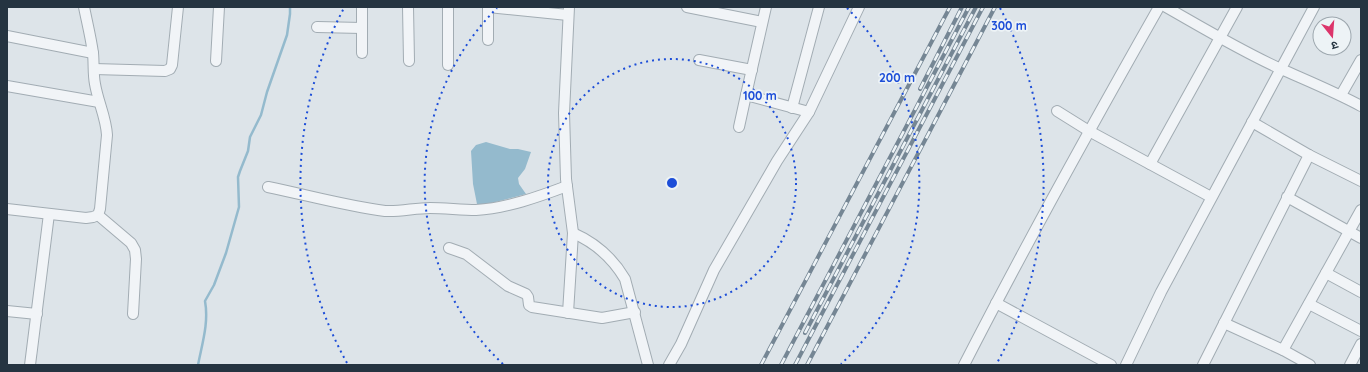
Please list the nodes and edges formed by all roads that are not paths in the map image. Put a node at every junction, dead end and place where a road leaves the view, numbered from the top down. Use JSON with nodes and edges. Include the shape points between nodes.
{"nodes":[{"id":1,"x":84,"y":7,"type":"edge"},
{"id":2,"x":178,"y":7,"type":"edge"},
{"id":3,"x":219,"y":7,"type":"edge"},
{"id":4,"x":362,"y":7,"type":"edge"},
{"id":5,"x":408,"y":7,"type":"edge"},
{"id":6,"x":448,"y":7,"type":"edge"},
{"id":7,"x":488,"y":7,"type":"edge"},
{"id":8,"x":687,"y":7,"type":"edge"},
{"id":9,"x":766,"y":7,"type":"edge"},
{"id":10,"x":819,"y":7,"type":"edge"},
{"id":11,"x":859,"y":7,"type":"edge"},
{"id":12,"x":1159,"y":7,"type":"edge"},
{"id":13,"x":1166,"y":7,"type":"edge"},
{"id":14,"x":1237,"y":7,"type":"edge"},
{"id":15,"x":1314,"y":7,"type":"edge"},
{"id":16,"x":568,"y":11,"type":"edge"},
{"id":17,"x":762,"y":22,"type":"junction"},
{"id":18,"x":317,"y":27,"type":"dead end"},
{"id":19,"x":362,"y":28,"type":"junction"},
{"id":20,"x":7,"y":36,"type":"edge"},
{"id":21,"x":1220,"y":38,"type":"junction"},
{"id":22,"x":488,"y":40,"type":"dead end"},
{"id":23,"x":93,"y":53,"type":"junction"},
{"id":24,"x":362,"y":53,"type":"dead end"},
{"id":25,"x":699,"y":60,"type":"dead end"},
{"id":26,"x":1361,"y":60,"type":"edge"},
{"id":27,"x":216,"y":61,"type":"dead end"},
{"id":28,"x":409,"y":61,"type":"dead end"},
{"id":29,"x":448,"y":65,"type":"dead end"},
{"id":30,"x":94,"y":69,"type":"junction"},
{"id":31,"x":1280,"y":69,"type":"junction"},
{"id":32,"x":752,"y":70,"type":"junction"},
{"id":33,"x":7,"y":86,"type":"edge"},
{"id":34,"x":746,"y":95,"type":"junction"},
{"id":35,"x":1341,"y":95,"type":"junction"},
{"id":36,"x":99,"y":102,"type":"junction"},
{"id":37,"x":1361,"y":106,"type":"edge"},
{"id":38,"x":792,"y":108,"type":"junction"},
{"id":39,"x":1057,"y":110,"type":"dead end"},
{"id":40,"x":808,"y":112,"type":"junction"},
{"id":41,"x":1252,"y":122,"type":"junction"},
{"id":42,"x":739,"y":127,"type":"dead end"},
{"id":43,"x":1089,"y":131,"type":"junction"},
{"id":44,"x":1309,"y":155,"type":"junction"},
{"id":45,"x":1150,"y":164,"type":"junction"},
{"id":46,"x":1361,"y":181,"type":"edge"},
{"id":47,"x":567,"y":186,"type":"junction"},
{"id":48,"x":268,"y":187,"type":"dead end"},
{"id":49,"x":1287,"y":197,"type":"junction"},
{"id":50,"x":1211,"y":198,"type":"junction"},
{"id":51,"x":7,"y":209,"type":"edge"},
{"id":52,"x":1361,"y":210,"type":"edge"},
{"id":53,"x":49,"y":214,"type":"junction"},
{"id":54,"x":98,"y":215,"type":"junction"},
{"id":55,"x":1349,"y":231,"type":"junction"},
{"id":56,"x":573,"y":233,"type":"junction"},
{"id":57,"x":1361,"y":238,"type":"edge"},
{"id":58,"x":449,"y":248,"type":"dead end"},
{"id":59,"x":1326,"y":273,"type":"junction"},
{"id":60,"x":1361,"y":292,"type":"edge"},
{"id":61,"x":996,"y":303,"type":"junction"},
{"id":62,"x":1309,"y":304,"type":"junction"},
{"id":63,"x":7,"y":311,"type":"edge"},
{"id":64,"x":635,"y":312,"type":"junction"},
{"id":65,"x":568,"y":313,"type":"junction"},
{"id":66,"x":37,"y":314,"type":"junction"},
{"id":67,"x":133,"y":314,"type":"dead end"},
{"id":68,"x":1224,"y":323,"type":"junction"},
{"id":69,"x":1361,"y":331,"type":"edge"},
{"id":70,"x":1361,"y":344,"type":"edge"},
{"id":71,"x":1283,"y":350,"type":"junction"},
{"id":72,"x":30,"y":365,"type":"edge"},
{"id":73,"x":648,"y":365,"type":"edge"},
{"id":74,"x":670,"y":365,"type":"edge"},
{"id":75,"x":964,"y":365,"type":"edge"},
{"id":76,"x":1111,"y":365,"type":"edge"},
{"id":77,"x":1126,"y":365,"type":"edge"},
{"id":78,"x":1204,"y":365,"type":"edge"},
{"id":79,"x":1310,"y":365,"type":"edge"},
{"id":80,"x":1350,"y":365,"type":"edge"}],
"edges":[{"from":1,"to":23,"type":"street"},
{"from":2,"to":30,"type":"street","via":[[170,69]]},
{"from":3,"to":27,"type":"street"},
{"from":4,"to":19,"type":"street"},
{"from":5,"to":28,"type":"street"},
{"from":6,"to":29,"type":"street"},
{"from":7,"to":16,"type":"street"},
{"from":7,"to":22,"type":"street"},
{"from":8,"to":17,"type":"street"},
{"from":9,"to":17,"type":"street"},
{"from":10,"to":38,"type":"street"},
{"from":11,"to":40,"type":"street"},
{"from":12,"to":43,"type":"street"},
{"from":13,"to":21,"type":"street"},
{"from":14,"to":21,"type":"street"},
{"from":15,"to":31,"type":"street"},
{"from":16,"to":47,"type":"street","via":[[564,113]]},
{"from":17,"to":32,"type":"street"},
{"from":18,"to":19,"type":"street"},
{"from":19,"to":24,"type":"street"},
{"from":20,"to":23,"type":"street"},
{"from":21,"to":31,"type":"street"},
{"from":21,"to":45,"type":"street"},
{"from":23,"to":30,"type":"street"},
{"from":25,"to":32,"type":"street"},
{"from":26,"to":35,"type":"street"},
{"from":30,"to":36,"type":"street"},
{"from":31,"to":35,"type":"street"},
{"from":31,"to":41,"type":"street"},
{"from":32,"to":34,"type":"street"},
{"from":33,"to":36,"type":"street"},
{"from":34,"to":38,"type":"street"},
{"from":34,"to":42,"type":"street"},
{"from":35,"to":37,"type":"street"},
{"from":36,"to":54,"type":"street","via":[[107,125],[107,135]]},
{"from":38,"to":40,"type":"street"},
{"from":39,"to":43,"type":"street"},
{"from":40,"to":74,"type":"street","via":[[714,270]]},
{"from":41,"to":44,"type":"street"},
{"from":41,"to":50,"type":"street"},
{"from":43,"to":45,"type":"street"},
{"from":43,"to":61,"type":"street"},
{"from":44,"to":46,"type":"street"},
{"from":44,"to":49,"type":"street"},
{"from":45,"to":50,"type":"street"},
{"from":47,"to":48,"type":"street","via":[[495,208],[430,208],[398,211],[385,211]]},
{"from":47,"to":56,"type":"street"},
{"from":49,"to":55,"type":"street"},
{"from":49,"to":68,"type":"street"},
{"from":50,"to":77,"type":"street"},
{"from":51,"to":53,"type":"street"},
{"from":52,"to":55,"type":"street"},
{"from":53,"to":54,"type":"street","via":[[86,218]]},
{"from":53,"to":66,"type":"street"},
{"from":54,"to":67,"type":"street","via":[[131,243],[135,250]]},
{"from":55,"to":57,"type":"street"},
{"from":55,"to":59,"type":"street"},
{"from":56,"to":64,"type":"street","via":[[602,250],[619,268]]},
{"from":56,"to":65,"type":"street"},
{"from":58,"to":65,"type":"street","via":[[466,254],[508,286],[526,294],[532,307]]},
{"from":59,"to":60,"type":"street"},
{"from":59,"to":62,"type":"street"},
{"from":61,"to":75,"type":"street"},
{"from":61,"to":76,"type":"street"},
{"from":62,"to":69,"type":"street"},
{"from":62,"to":71,"type":"street"},
{"from":63,"to":66,"type":"street"},
{"from":64,"to":65,"type":"street","via":[[602,318]]},
{"from":64,"to":73,"type":"street"},
{"from":66,"to":72,"type":"street"},
{"from":68,"to":71,"type":"street"},
{"from":68,"to":78,"type":"street"},
{"from":70,"to":80,"type":"street"},
{"from":71,"to":79,"type":"street"}]}
